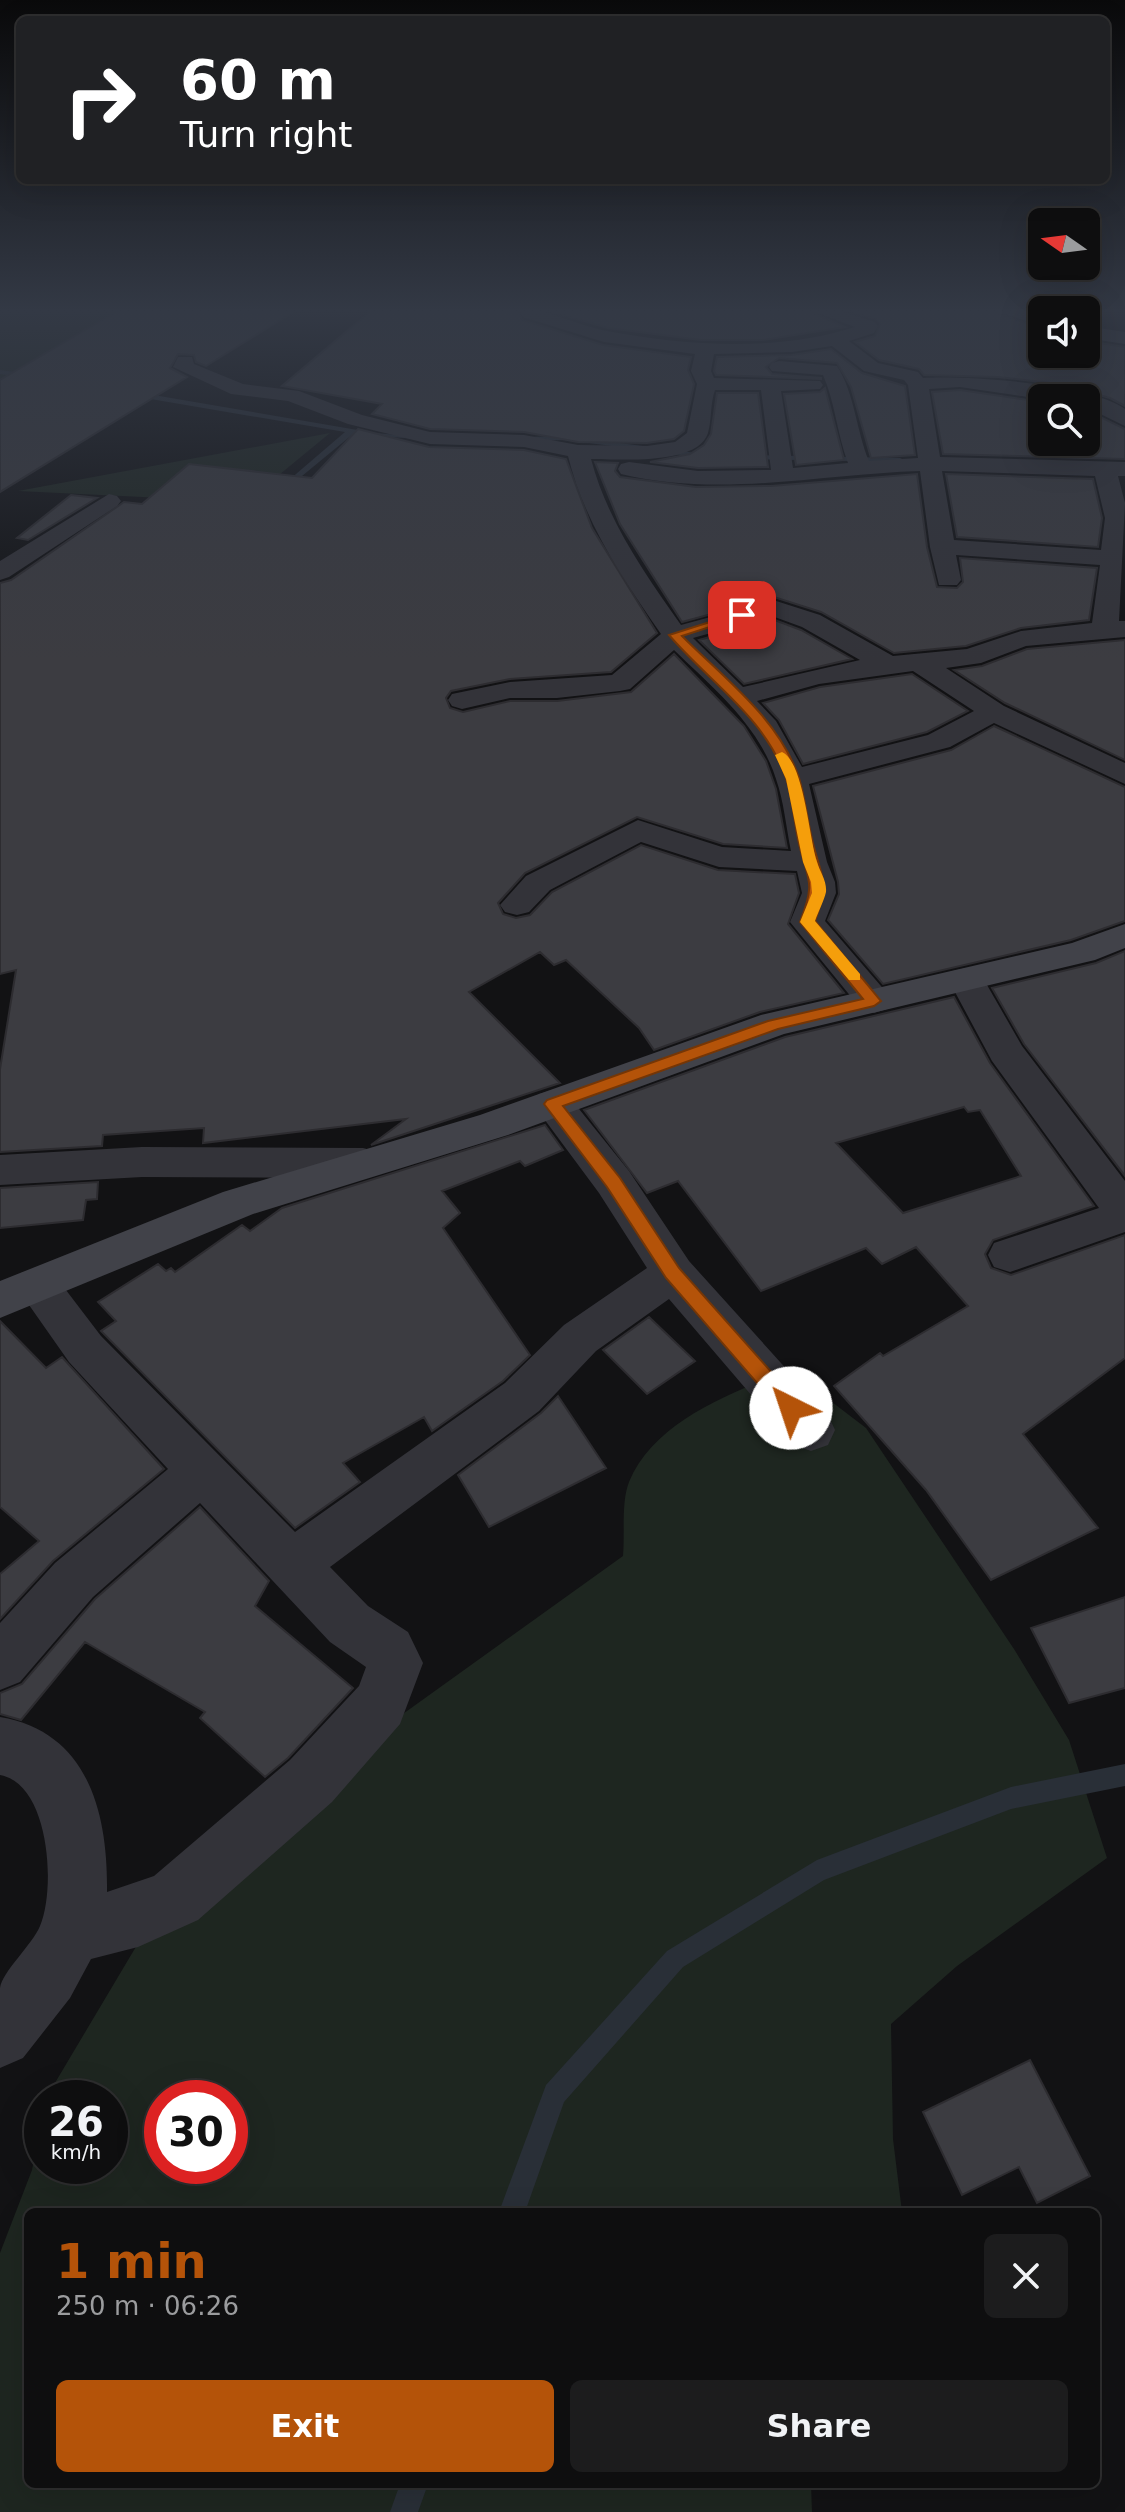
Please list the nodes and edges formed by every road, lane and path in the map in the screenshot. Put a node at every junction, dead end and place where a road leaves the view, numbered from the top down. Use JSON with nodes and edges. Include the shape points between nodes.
{"nodes":[{"id":1,"x":379,"y":426,"type":"edge"},
{"id":2,"x":698,"y":426,"type":"edge"},
{"id":3,"x":776,"y":426,"type":"edge"},
{"id":4,"x":845,"y":426,"type":"edge"},
{"id":5,"x":925,"y":426,"type":"edge"},
{"id":6,"x":578,"y":455,"type":"junction"},
{"id":7,"x":932,"y":464,"type":"junction"},
{"id":8,"x":861,"y":469,"type":"junction"},
{"id":9,"x":1115,"y":469,"type":"edge"},
{"id":10,"x":651,"y":474,"type":"junction"},
{"id":11,"x":783,"y":476,"type":"junction"},
{"id":12,"x":618,"y":500,"type":"junction"},
{"id":13,"x":109,"y":501,"type":"dead end"},
{"id":14,"x":942,"y":547,"type":"junction"},
{"id":15,"x":1112,"y":558,"type":"junction"},
{"id":16,"x":0,"y":572,"type":"edge"},
{"id":17,"x":948,"y":580,"type":"dead end"},
{"id":18,"x":1115,"y":629,"type":"edge"},
{"id":19,"x":675,"y":635,"type":"junction"},
{"id":20,"x":922,"y":664,"type":"junction"},
{"id":21,"x":891,"y":666,"type":"junction"},
{"id":22,"x":738,"y":697,"type":"junction"},
{"id":23,"x":462,"y":700,"type":"dead end"},
{"id":24,"x":994,"y":712,"type":"junction"},
{"id":25,"x":1125,"y":775,"type":"edge"},
{"id":26,"x":792,"y":779,"type":"junction"},
{"id":27,"x":810,"y":862,"type":"junction"},
{"id":28,"x":517,"y":905,"type":"dead end"},
{"id":29,"x":1125,"y":935,"type":"edge"},
{"id":30,"x":966,"y":979,"type":"junction"},
{"id":31,"x":874,"y":1001,"type":"junction"},
{"id":32,"x":553,"y":1104,"type":"junction"},
{"id":33,"x":363,"y":1163,"type":"junction"},
{"id":34,"x":0,"y":1170,"type":"edge"},
{"id":35,"x":1125,"y":1213,"type":"edge"},
{"id":36,"x":1010,"y":1255,"type":"dead end"},
{"id":37,"x":673,"y":1273,"type":"junction"},
{"id":38,"x":18,"y":1293,"type":"edge"},
{"id":39,"x":811,"y":1430,"type":"dead end"},
{"id":40,"x":202,"y":1470,"type":"junction"},
{"id":41,"x":291,"y":1565,"type":"junction"},
{"id":42,"x":0,"y":1663,"type":"edge"},
{"id":43,"x":0,"y":1746,"type":"edge"},
{"id":44,"x":71,"y":1932,"type":"junction"},
{"id":45,"x":0,"y":2035,"type":"edge"}],
"edges":[{"from":1,"to":6,"type":"street","via":[[412,435],[524,441]]},
{"from":2,"to":6,"type":"street","via":[[689,444],[647,453]]},
{"from":3,"to":11,"type":"street"},
{"from":4,"to":8,"type":"street"},
{"from":5,"to":7,"type":"street"},
{"from":6,"to":10,"type":"street"},
{"from":6,"to":12,"type":"street","via":[[587,488]]},
{"from":7,"to":8,"type":"street"},
{"from":7,"to":9,"type":"street"},
{"from":7,"to":14,"type":"street"},
{"from":8,"to":11,"type":"street"},
{"from":9,"to":15,"type":"street"},
{"from":10,"to":11,"type":"street"},
{"from":10,"to":12,"type":"street"},
{"from":12,"to":19,"type":"street","via":[[630,571]]},
{"from":13,"to":16,"type":"street"},
{"from":14,"to":15,"type":"street"},
{"from":14,"to":17,"type":"street"},
{"from":15,"to":18,"type":"street"},
{"from":18,"to":20,"type":"street","via":[[1021,639],[971,657]]},
{"from":19,"to":21,"type":"street","via":[[761,610],[786,610]]},
{"from":19,"to":22,"type":"street"},
{"from":19,"to":23,"type":"street","via":[[620,683],[510,690]]},
{"from":20,"to":21,"type":"street"},
{"from":20,"to":24,"type":"street"},
{"from":21,"to":22,"type":"street","via":[[816,676]]},
{"from":22,"to":26,"type":"street","via":[[761,721]]},
{"from":24,"to":25,"type":"street"},
{"from":24,"to":26,"type":"street","via":[[939,741]]},
{"from":26,"to":27,"type":"street"},
{"from":27,"to":28,"type":"street","via":[[719,857],[638,830],[547,878]]},
{"from":27,"to":31,"type":"street","via":[[819,893],[807,922]]},
{"from":29,"to":30,"type":"street","via":[[1082,952]]},
{"from":30,"to":31,"type":"street"},
{"from":30,"to":35,"type":"street","via":[[1006,1052]]},
{"from":31,"to":32,"type":"street","via":[[774,1024]]},
{"from":32,"to":33,"type":"street"},
{"from":32,"to":37,"type":"street","via":[[614,1182]]},
{"from":33,"to":34,"type":"street","via":[[142,1162]]},
{"from":33,"to":38,"type":"street","via":[[238,1203]]},
{"from":35,"to":36,"type":"street"},
{"from":37,"to":39,"type":"street"},
{"from":37,"to":41,"type":"street","via":[[580,1338],[522,1397]]},
{"from":38,"to":40,"type":"street","via":[[85,1349]]},
{"from":40,"to":41,"type":"street"},
{"from":40,"to":42,"type":"street","via":[[74,1580]]},
{"from":41,"to":44,"type":"street","via":[[349,1624],[389,1651],[395,1663],[380,1704],[311,1781],[176,1898],[138,1916]]},
{"from":43,"to":44,"type":"street","via":[[13,1747],[51,1771],[70,1816],[79,1870]]},
{"from":44,"to":45,"type":"street","via":[[43,1983]]}]}
